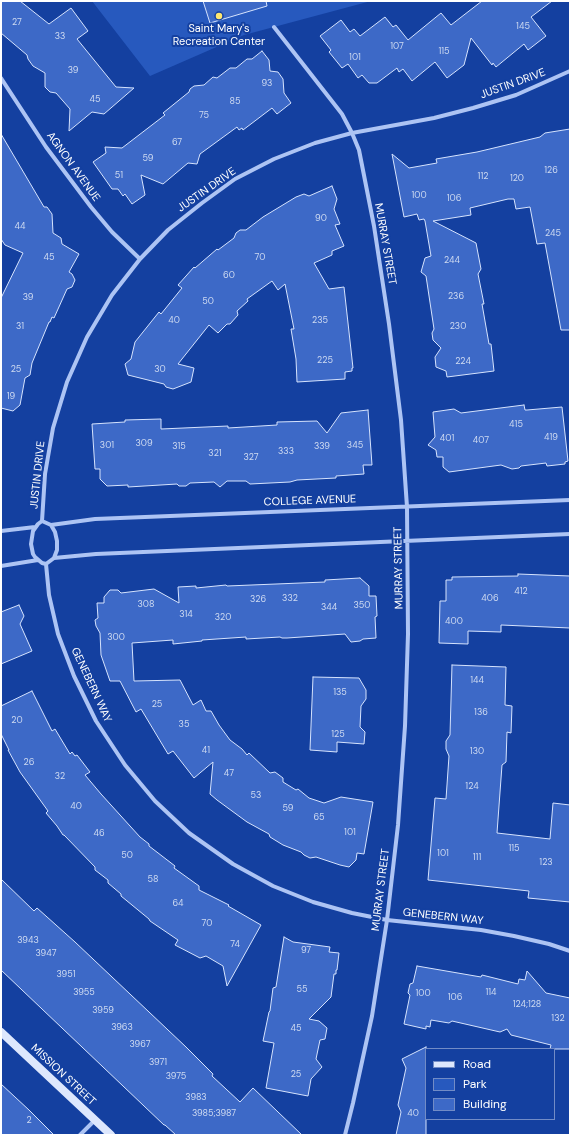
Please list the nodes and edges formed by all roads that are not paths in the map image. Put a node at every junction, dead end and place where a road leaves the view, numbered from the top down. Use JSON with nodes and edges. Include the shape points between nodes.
{"nodes":[{"id":1,"x":274,"y":27,"type":"dead end"},
{"id":2,"x":570,"y":71,"type":"edge"},
{"id":3,"x":1,"y":78,"type":"edge"},
{"id":4,"x":352,"y":133,"type":"junction"},
{"id":5,"x":140,"y":259,"type":"junction"},
{"id":6,"x":570,"y":500,"type":"edge"},
{"id":7,"x":407,"y":506,"type":"junction"},
{"id":8,"x":42,"y":521,"type":"junction"},
{"id":9,"x":50,"y":525,"type":"junction"},
{"id":10,"x":35,"y":527,"type":"junction"},
{"id":11,"x":1,"y":531,"type":"edge"},
{"id":12,"x":570,"y":534,"type":"edge"},
{"id":13,"x":408,"y":541,"type":"junction"},
{"id":14,"x":54,"y":558,"type":"junction"},
{"id":15,"x":38,"y":560,"type":"junction"},
{"id":16,"x":46,"y":564,"type":"junction"},
{"id":17,"x":1,"y":566,"type":"edge"},
{"id":18,"x":388,"y":920,"type":"junction"},
{"id":19,"x":570,"y":951,"type":"edge"},
{"id":20,"x":1,"y":1032,"type":"edge"},
{"id":21,"x":95,"y":1120,"type":"junction"},
{"id":22,"x":80,"y":1135,"type":"edge"},
{"id":23,"x":111,"y":1135,"type":"edge"},
{"id":24,"x":345,"y":1135,"type":"edge"}],
"edges":[{"from":1,"to":4,"type":"street","name":"MURRAY STREET","via":[[342,114]]},
{"from":2,"to":4,"type":"street","name":"JUSTIN DRIVE","via":[[516,95],[473,108]]},
{"from":3,"to":5,"type":"street","name":"AGNON AVENUE","via":[[46,147],[86,201],[112,232]]},
{"from":4,"to":5,"type":"street","name":"JUSTIN DRIVE","via":[[315,143],[274,159],[235,179],[168,230]]},
{"from":4,"to":7,"type":"street","name":"MURRAY STREET","via":[[361,158],[389,324],[401,420]]},
{"from":5,"to":8,"type":"street","name":"JUSTIN DRIVE","via":[[101,313],[67,382],[53,428],[45,474]]},
{"from":6,"to":7,"type":"street","name":"COLLEGE AVENUE"},
{"from":7,"to":9,"type":"street","name":"COLLEGE AVENUE","via":[[95,519]]},
{"from":7,"to":13,"type":"street","name":"MURRAY STREET"},
{"from":8,"to":9,"type":"street"},
{"from":8,"to":10,"type":"street"},
{"from":9,"to":14,"type":"street","via":[[57,541]]},
{"from":10,"to":11,"type":"street"},
{"from":10,"to":15,"type":"street","via":[[31,534],[31,544],[33,554]]},
{"from":12,"to":13,"type":"street"},
{"from":13,"to":14,"type":"street"},
{"from":13,"to":18,"type":"street","name":"MURRAY STREET","via":[[405,726]]},
{"from":14,"to":16,"type":"street"},
{"from":15,"to":16,"type":"street"},
{"from":15,"to":17,"type":"street"},
{"from":16,"to":18,"type":"street","name":"GENEBERN WAY","via":[[49,595],[58,634],[74,676],[96,722],[155,801],[189,833],[233,864],[274,886],[352,914]]},
{"from":18,"to":19,"type":"street","name":"GENEBERN WAY","via":[[481,930]]},
{"from":18,"to":24,"type":"street","name":"MURRAY STREET","via":[[372,1016]]},
{"from":20,"to":21,"type":"main road","name":"MISSION STREET"},
{"from":21,"to":22,"type":"street"},
{"from":21,"to":23,"type":"main road","name":"MISSION STREET"}]}
